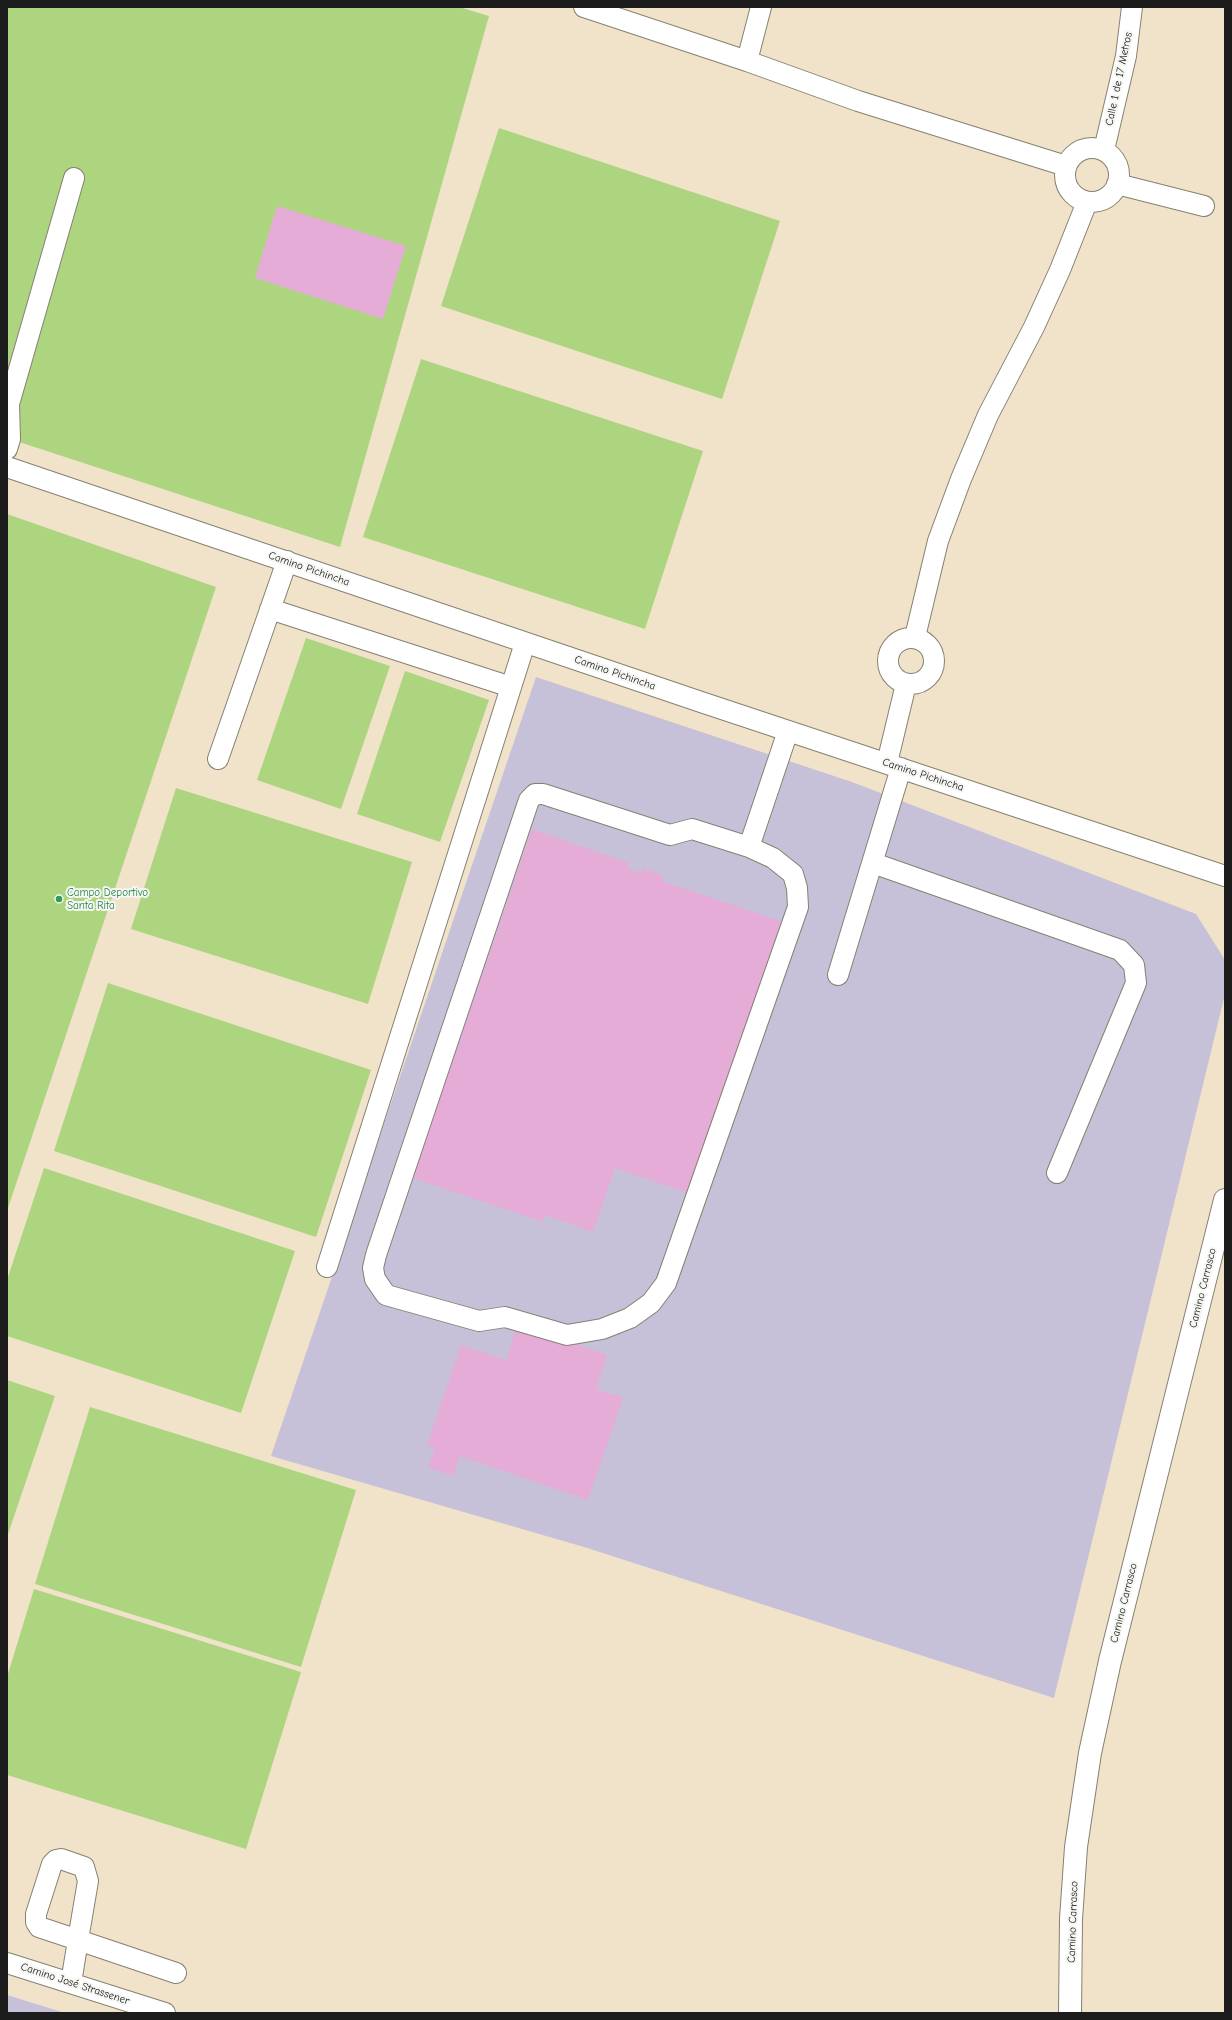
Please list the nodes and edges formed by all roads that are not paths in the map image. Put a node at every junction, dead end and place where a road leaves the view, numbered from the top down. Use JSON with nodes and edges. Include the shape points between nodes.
{"nodes":[{"id":1,"x":584,"y":7,"type":"edge"},
{"id":2,"x":761,"y":7,"type":"edge"},
{"id":3,"x":1132,"y":7,"type":"edge"},
{"id":4,"x":746,"y":61,"type":"junction"},
{"id":5,"x":1104,"y":150,"type":"junction"},
{"id":6,"x":1066,"y":166,"type":"junction"},
{"id":7,"x":74,"y":178,"type":"dead end"},
{"id":8,"x":1117,"y":184,"type":"junction"},
{"id":9,"x":1087,"y":202,"type":"junction"},
{"id":10,"x":1204,"y":206,"type":"dead end"},
{"id":11,"x":7,"y":449,"type":"edge"},
{"id":12,"x":7,"y":467,"type":"edge"},
{"id":13,"x":287,"y":562,"type":"junction"},
{"id":14,"x":270,"y":609,"type":"junction"},
{"id":15,"x":915,"y":637,"type":"junction"},
{"id":16,"x":525,"y":643,"type":"junction"},
{"id":17,"x":906,"y":684,"type":"junction"},
{"id":18,"x":510,"y":687,"type":"junction"},
{"id":19,"x":788,"y":730,"type":"junction"},
{"id":20,"x":218,"y":759,"type":"dead end"},
{"id":21,"x":894,"y":766,"type":"junction"},
{"id":22,"x":749,"y":847,"type":"junction"},
{"id":23,"x":873,"y":863,"type":"junction"},
{"id":24,"x":1225,"y":876,"type":"edge"},
{"id":25,"x":838,"y":975,"type":"dead end"},
{"id":26,"x":1057,"y":1173,"type":"dead end"},
{"id":27,"x":1225,"y":1200,"type":"edge"},
{"id":28,"x":1221,"y":1234,"type":"edge"},
{"id":29,"x":327,"y":1267,"type":"dead end"},
{"id":30,"x":7,"y":1963,"type":"edge"},
{"id":31,"x":176,"y":1973,"type":"dead end"},
{"id":32,"x":71,"y":1983,"type":"junction"},
{"id":33,"x":165,"y":2013,"type":"edge"},
{"id":34,"x":1070,"y":2013,"type":"edge"}],
"edges":[{"from":1,"to":4,"type":"street"},
{"from":2,"to":4,"type":"street"},
{"from":3,"to":5,"type":"street","name":"Calle 1 de 17 Metros","via":[[1126,56]]},
{"from":4,"to":6,"type":"street","via":[[858,101]]},
{"from":5,"to":6,"type":"street","via":[[1095,148],[1078,152]]},
{"from":5,"to":8,"type":"street","via":[[1116,161]]},
{"from":6,"to":9,"type":"street","via":[[1066,184],[1075,196]]},
{"from":7,"to":11,"type":"street","via":[[9,404],[10,439]]},
{"from":8,"to":9,"type":"street","via":[[1112,193],[1105,198],[1097,202]]},
{"from":8,"to":10,"type":"street"},
{"from":9,"to":15,"type":"street","via":[[1060,270],[1034,327],[988,415],[961,479],[938,541]]},
{"from":12,"to":13,"type":"street","name":"Camino Pichincha"},
{"from":13,"to":14,"type":"street"},
{"from":13,"to":16,"type":"street","name":"Camino Pichincha"},
{"from":14,"to":18,"type":"street"},
{"from":14,"to":20,"type":"street"},
{"from":15,"to":17,"type":"street","via":[[901,639],[891,649],[889,656],[888,663],[894,676]]},
{"from":15,"to":17,"type":"street","via":[[929,644],[935,658],[932,672],[921,682]]},
{"from":16,"to":18,"type":"street"},
{"from":16,"to":19,"type":"street","name":"Camino Pichincha"},
{"from":17,"to":21,"type":"street"},
{"from":18,"to":29,"type":"street"},
{"from":19,"to":21,"type":"street","name":"Camino Pichincha"},
{"from":19,"to":22,"type":"street"},
{"from":21,"to":23,"type":"street"},
{"from":21,"to":24,"type":"street","name":"Camino Pichincha"},
{"from":22,"to":22,"type":"street","via":[[692,829],[670,835],[543,794],[535,794],[529,800],[376,1255],[373,1268],[375,1279],[386,1295],[479,1321],[505,1317],[567,1336],[616,1324],[630,1318],[651,1303],[666,1283],[675,1261],[798,907],[793,874],[773,858]]},
{"from":23,"to":25,"type":"street"},
{"from":23,"to":26,"type":"street","via":[[1120,950],[1134,965],[1136,982]]},
{"from":27,"to":28,"type":"main road","name":"Camino Carrasco"},
{"from":28,"to":34,"type":"main road","name":"Camino Carrasco","via":[[1110,1661],[1090,1753],[1076,1847],[1071,1919]]},
{"from":30,"to":32,"type":"street","name":"Camino José Strassener"},
{"from":31,"to":32,"type":"street","via":[[78,1940]]},
{"from":32,"to":33,"type":"street","name":"Camino José Strassener"}]}
